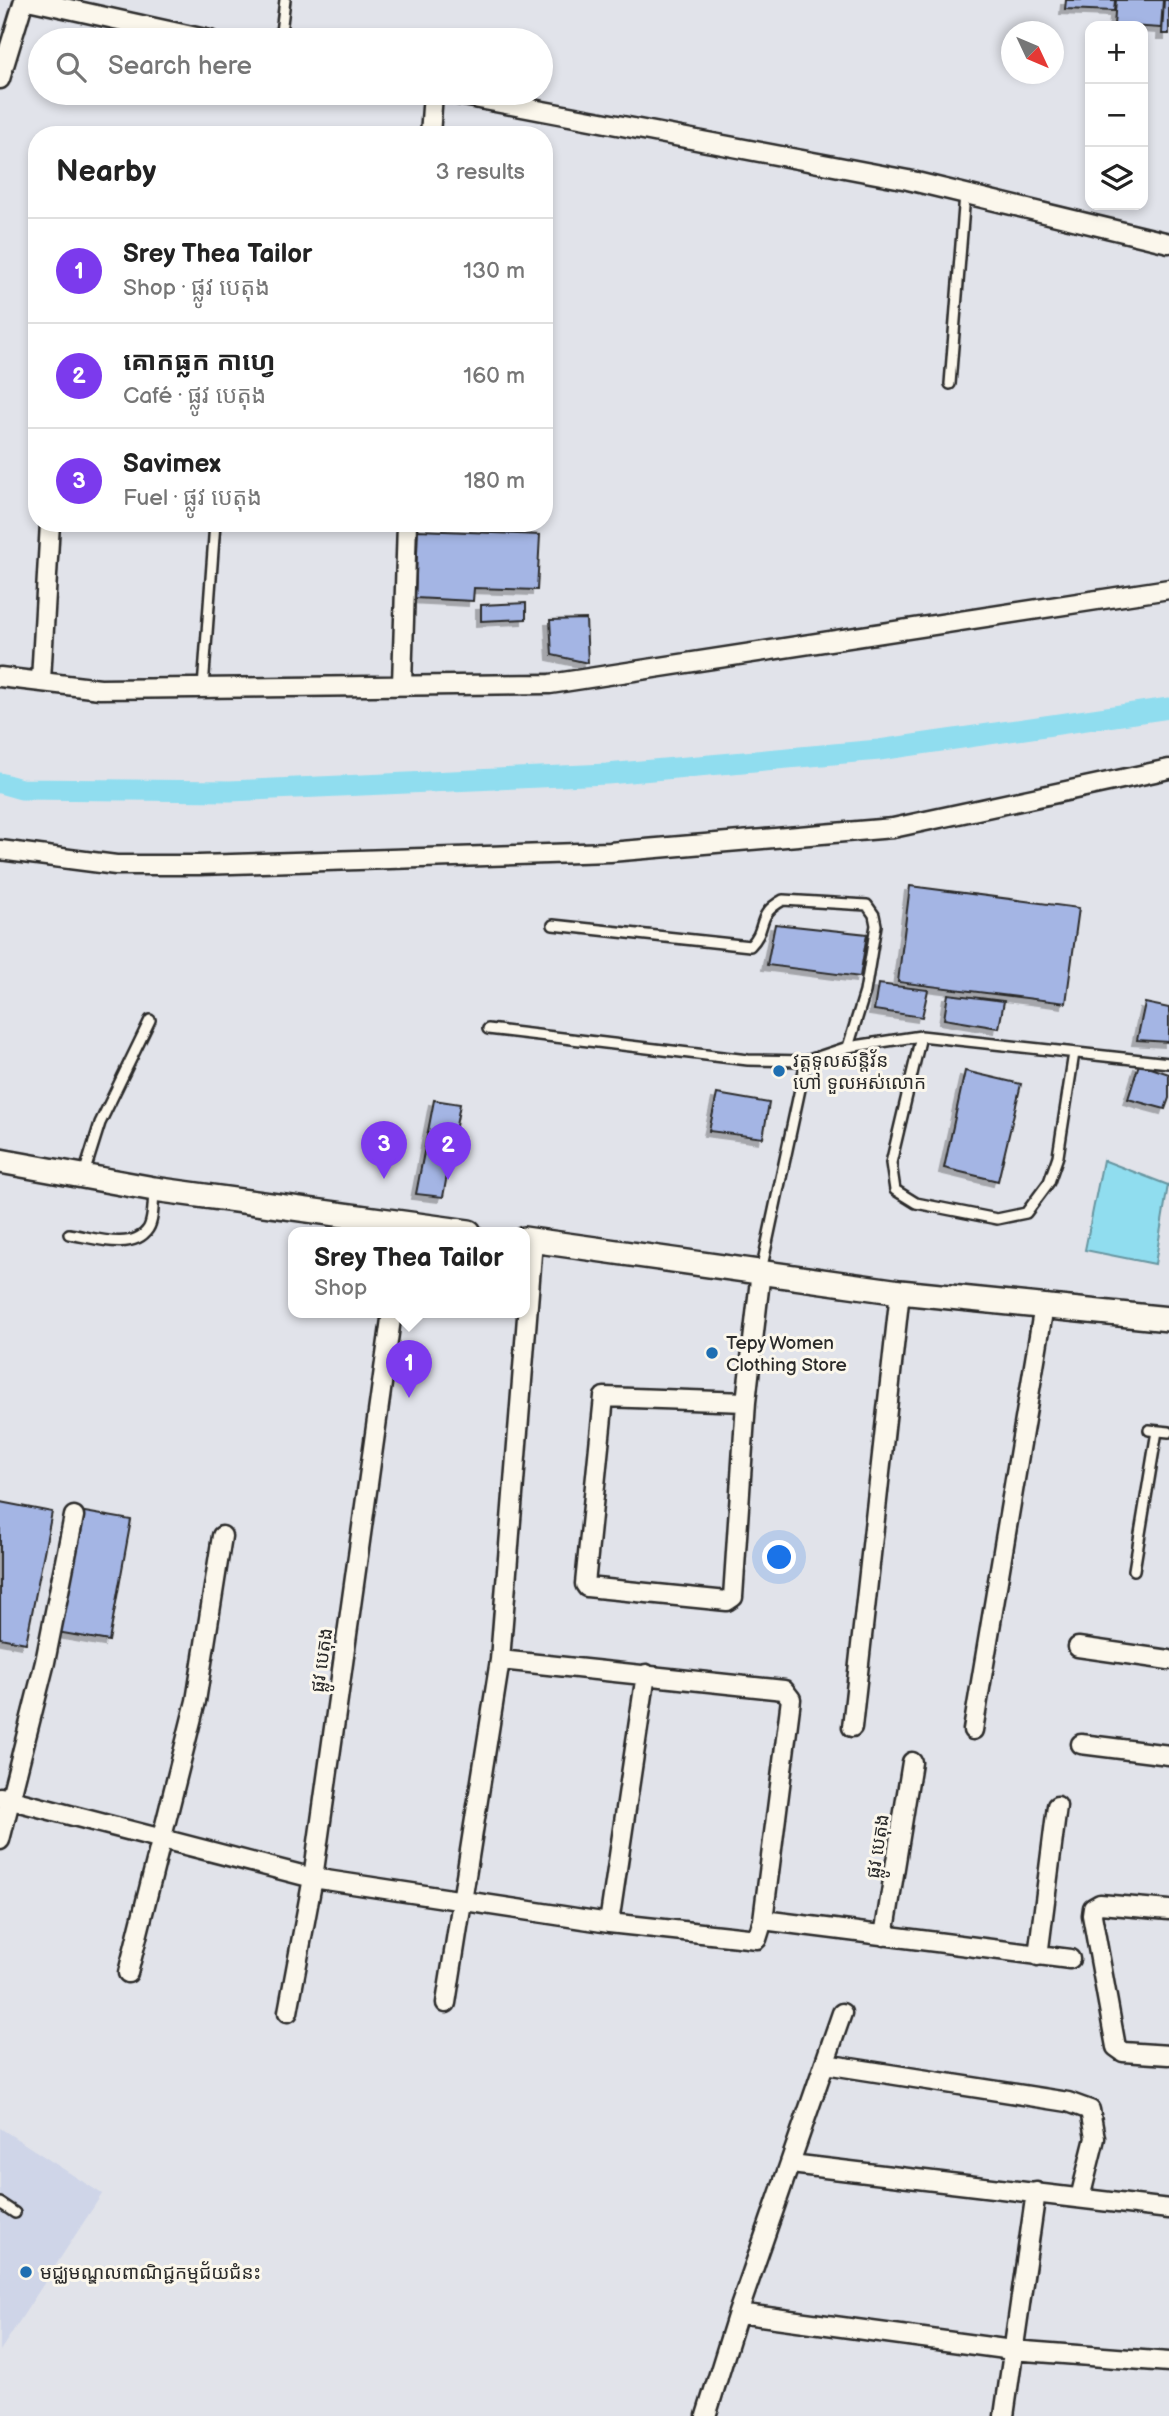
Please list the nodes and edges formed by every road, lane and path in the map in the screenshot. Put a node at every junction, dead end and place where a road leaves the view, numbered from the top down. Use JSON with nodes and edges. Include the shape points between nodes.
{"nodes":[{"id":1,"x":26,"y":0,"type":"edge"},
{"id":2,"x":285,"y":0,"type":"edge"},
{"id":3,"x":154,"y":28,"type":"edge"},
{"id":4,"x":281,"y":28,"type":"edge"},
{"id":5,"x":0,"y":79,"type":"edge"},
{"id":6,"x":432,"y":105,"type":"edge"},
{"id":7,"x":511,"y":105,"type":"edge"},
{"id":8,"x":431,"y":126,"type":"edge"},
{"id":9,"x":965,"y":194,"type":"junction"},
{"id":10,"x":1169,"y":243,"type":"edge"},
{"id":11,"x":950,"y":384,"type":"dead end"},
{"id":12,"x":49,"y":532,"type":"edge"},
{"id":13,"x":214,"y":532,"type":"edge"},
{"id":14,"x":407,"y":532,"type":"edge"},
{"id":15,"x":1169,"y":589,"type":"edge"},
{"id":16,"x":0,"y":677,"type":"edge"},
{"id":17,"x":41,"y":680,"type":"junction"},
{"id":18,"x":402,"y":684,"type":"junction"},
{"id":19,"x":203,"y":688,"type":"junction"},
{"id":20,"x":1169,"y":769,"type":"edge"},
{"id":21,"x":0,"y":850,"type":"edge"},
{"id":22,"x":552,"y":925,"type":"dead end"},
{"id":23,"x":150,"y":1020,"type":"dead end"},
{"id":24,"x":488,"y":1029,"type":"dead end"},
{"id":25,"x":921,"y":1036,"type":"junction"},
{"id":26,"x":848,"y":1047,"type":"junction"},
{"id":27,"x":1074,"y":1053,"type":"junction"},
{"id":28,"x":806,"y":1061,"type":"junction"},
{"id":29,"x":1169,"y":1063,"type":"edge"},
{"id":30,"x":0,"y":1161,"type":"edge"},
{"id":31,"x":83,"y":1176,"type":"junction"},
{"id":32,"x":154,"y":1189,"type":"junction"},
{"id":33,"x":405,"y":1227,"type":"edge"},
{"id":34,"x":69,"y":1234,"type":"dead end"},
{"id":35,"x":530,"y":1240,"type":"edge"},
{"id":36,"x":761,"y":1271,"type":"junction"},
{"id":37,"x":900,"y":1292,"type":"junction"},
{"id":38,"x":1044,"y":1306,"type":"junction"},
{"id":39,"x":391,"y":1318,"type":"edge"},
{"id":40,"x":524,"y":1318,"type":"edge"},
{"id":41,"x":1169,"y":1319,"type":"edge"},
{"id":42,"x":746,"y":1402,"type":"junction"},
{"id":43,"x":1169,"y":1432,"type":"edge"},
{"id":44,"x":75,"y":1516,"type":"dead end"},
{"id":45,"x":222,"y":1536,"type":"dead end"},
{"id":46,"x":1134,"y":1570,"type":"dead end"},
{"id":47,"x":1078,"y":1647,"type":"dead end"},
{"id":48,"x":500,"y":1660,"type":"junction"},
{"id":49,"x":1169,"y":1660,"type":"edge"},
{"id":50,"x":646,"y":1674,"type":"junction"},
{"id":51,"x":852,"y":1727,"type":"dead end"},
{"id":52,"x":974,"y":1730,"type":"dead end"},
{"id":53,"x":1081,"y":1744,"type":"dead end"},
{"id":54,"x":1169,"y":1755,"type":"edge"},
{"id":55,"x":912,"y":1762,"type":"dead end"},
{"id":56,"x":5,"y":1798,"type":"edge"},
{"id":57,"x":1058,"y":1806,"type":"dead end"},
{"id":58,"x":161,"y":1838,"type":"junction"},
{"id":59,"x":0,"y":1840,"type":"edge"},
{"id":60,"x":313,"y":1878,"type":"junction"},
{"id":61,"x":463,"y":1900,"type":"junction"},
{"id":62,"x":1169,"y":1910,"type":"edge"},
{"id":63,"x":763,"y":1920,"type":"junction"},
{"id":64,"x":609,"y":1923,"type":"junction"},
{"id":65,"x":884,"y":1936,"type":"junction"},
{"id":66,"x":1038,"y":1956,"type":"junction"},
{"id":67,"x":1070,"y":1959,"type":"dead end"},
{"id":68,"x":128,"y":1973,"type":"dead end"},
{"id":69,"x":446,"y":2003,"type":"dead end"},
{"id":70,"x":288,"y":2012,"type":"dead end"},
{"id":71,"x":842,"y":2013,"type":"dead end"},
{"id":72,"x":1169,"y":2055,"type":"edge"},
{"id":73,"x":825,"y":2064,"type":"junction"},
{"id":74,"x":791,"y":2164,"type":"junction"},
{"id":75,"x":1037,"y":2192,"type":"junction"},
{"id":76,"x":1080,"y":2198,"type":"junction"},
{"id":77,"x":0,"y":2203,"type":"edge"},
{"id":78,"x":1169,"y":2209,"type":"edge"},
{"id":79,"x":15,"y":2213,"type":"dead end"},
{"id":80,"x":738,"y":2313,"type":"junction"},
{"id":81,"x":1012,"y":2350,"type":"junction"},
{"id":82,"x":1169,"y":2362,"type":"edge"},
{"id":83,"x":706,"y":2416,"type":"edge"},
{"id":84,"x":1004,"y":2416,"type":"edge"}],
"edges":[{"from":1,"to":3,"type":"street"},
{"from":1,"to":5,"type":"street"},
{"from":2,"to":4,"type":"lane"},
{"from":6,"to":8,"type":"street"},
{"from":7,"to":9,"type":"street"},
{"from":9,"to":10,"type":"street"},
{"from":9,"to":11,"type":"lane"},
{"from":12,"to":17,"type":"street"},
{"from":13,"to":19,"type":"lane"},
{"from":14,"to":18,"type":"street"},
{"from":15,"to":18,"type":"street","via":[[550,684]]},
{"from":16,"to":17,"type":"street"},
{"from":17,"to":19,"type":"street","via":[[100,689]]},
{"from":18,"to":19,"type":"street"},
{"from":20,"to":21,"type":"street","via":[[893,828],[610,852],[116,865]]},
{"from":22,"to":26,"type":"lane","via":[[750,946],[758,938],[764,914],[783,900],[867,905],[876,925],[865,992]]},
{"from":23,"to":31,"type":"lane","via":[[100,1123]]},
{"from":24,"to":28,"type":"lane","via":[[748,1060]]},
{"from":25,"to":26,"type":"lane"},
{"from":25,"to":27,"type":"lane"},
{"from":25,"to":27,"type":"lane","via":[[891,1163],[895,1190],[916,1203],[997,1219],[1026,1213],[1049,1182],[1058,1156]]},
{"from":26,"to":28,"type":"lane"},
{"from":27,"to":29,"type":"lane"},
{"from":28,"to":36,"type":"lane"},
{"from":30,"to":31,"type":"street"},
{"from":31,"to":32,"type":"street"},
{"from":32,"to":33,"type":"street"},
{"from":32,"to":34,"type":"lane","via":[[150,1227],[140,1237],[128,1242]]},
{"from":35,"to":36,"type":"street"},
{"from":36,"to":37,"type":"street"},
{"from":36,"to":42,"type":"street"},
{"from":37,"to":38,"type":"street"},
{"from":37,"to":51,"type":"street"},
{"from":38,"to":41,"type":"street"},
{"from":38,"to":52,"type":"street"},
{"from":39,"to":60,"type":"street","name":"ផ្លូវ បេតុង"},
{"from":40,"to":48,"type":"street"},
{"from":42,"to":42,"type":"street","via":[[604,1397],[585,1584],[590,1589],[731,1600]]},
{"from":43,"to":46,"type":"lane","via":[[1153,1431]]},
{"from":44,"to":56,"type":"street","via":[[45,1662]]},
{"from":45,"to":58,"type":"street","via":[[196,1701]]},
{"from":47,"to":49,"type":"street"},
{"from":48,"to":50,"type":"street"},
{"from":48,"to":61,"type":"street"},
{"from":50,"to":63,"type":"street","via":[[789,1694]]},
{"from":50,"to":64,"type":"street"},
{"from":53,"to":54,"type":"street"},
{"from":55,"to":65,"type":"street","name":"ផ្លូវ បេតុង"},
{"from":56,"to":58,"type":"street"},
{"from":56,"to":59,"type":"street"},
{"from":57,"to":66,"type":"street"},
{"from":58,"to":60,"type":"street"},
{"from":58,"to":68,"type":"street"},
{"from":60,"to":61,"type":"street"},
{"from":60,"to":70,"type":"street","name":"ផ្លូវ បេតុង"},
{"from":61,"to":64,"type":"street"},
{"from":61,"to":69,"type":"street"},
{"from":62,"to":72,"type":"street","via":[[1100,1904],[1092,1915],[1115,2047],[1123,2052]]},
{"from":63,"to":64,"type":"street","via":[[757,1939]]},
{"from":63,"to":65,"type":"street"},
{"from":65,"to":66,"type":"street"},
{"from":66,"to":67,"type":"street"},
{"from":71,"to":73,"type":"street"},
{"from":73,"to":74,"type":"street"},
{"from":73,"to":76,"type":"street","via":[[1068,2102],[1090,2110],[1095,2138]]},
{"from":74,"to":75,"type":"street"},
{"from":74,"to":80,"type":"street"},
{"from":75,"to":76,"type":"street"},
{"from":75,"to":81,"type":"street"},
{"from":76,"to":78,"type":"street"},
{"from":77,"to":79,"type":"lane"},
{"from":80,"to":81,"type":"street"},
{"from":80,"to":83,"type":"street"},
{"from":81,"to":82,"type":"street"},
{"from":81,"to":84,"type":"street"}]}
